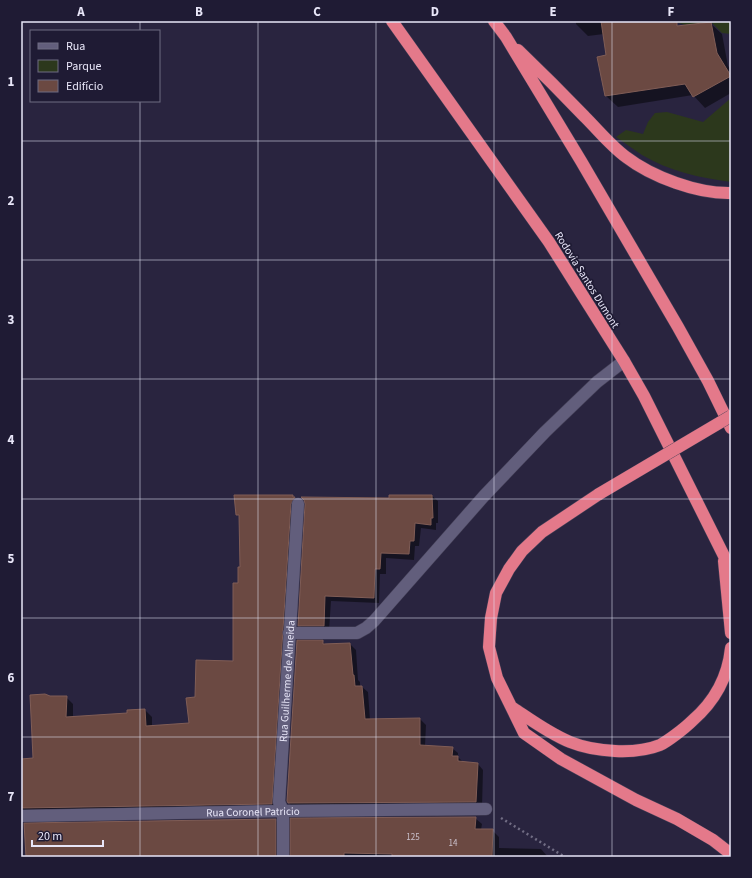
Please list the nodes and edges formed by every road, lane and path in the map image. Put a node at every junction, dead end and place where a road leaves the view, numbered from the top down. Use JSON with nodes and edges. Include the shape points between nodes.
{"nodes":[{"id":1,"x":392,"y":21,"type":"edge"},
{"id":2,"x":494,"y":21,"type":"edge"},
{"id":3,"x":506,"y":37,"type":"junction"},
{"id":4,"x":731,"y":193,"type":"edge"},
{"id":5,"x":624,"y":361,"type":"junction"},
{"id":6,"x":731,"y":416,"type":"edge"},
{"id":7,"x":731,"y":428,"type":"edge"},
{"id":8,"x":298,"y":504,"type":"dead end"},
{"id":9,"x":723,"y":552,"type":"junction"},
{"id":10,"x":731,"y":570,"type":"edge"},
{"id":11,"x":289,"y":633,"type":"junction"},
{"id":12,"x":731,"y":634,"type":"edge"},
{"id":13,"x":731,"y":648,"type":"edge"},
{"id":14,"x":513,"y":708,"type":"junction"},
{"id":15,"x":486,"y":809,"type":"joint"},
{"id":16,"x":283,"y":811,"type":"junction"},
{"id":17,"x":21,"y":816,"type":"edge"},
{"id":18,"x":731,"y":854,"type":"edge"},
{"id":19,"x":283,"y":857,"type":"edge"},
{"id":20,"x":565,"y":857,"type":"edge"}],
"edges":[{"from":1,"to":5,"type":"highway","name":"Rodovia Santos Dumont","via":[[549,242]]},
{"from":2,"to":3,"type":"highway"},
{"from":3,"to":4,"type":"highway","via":[[611,145],[626,157],[645,170],[664,178],[703,190]]},
{"from":3,"to":7,"type":"highway","via":[[678,327]]},
{"from":5,"to":9,"type":"highway","name":"Rodovia Santos Dumont"},
{"from":5,"to":11,"type":"street","via":[[597,382],[545,432],[366,628],[357,633]]},
{"from":6,"to":14,"type":"highway","bridge":true,"via":[[599,494],[542,532],[522,551],[496,593],[489,647],[497,678]]},
{"from":8,"to":11,"type":"street","name":"Rua Guilherme de Almeida"},
{"from":9,"to":10,"type":"highway","name":"Rodovia Santos Dumont"},
{"from":9,"to":12,"type":"highway"},
{"from":11,"to":16,"type":"street","name":"Rua Guilherme de Almeida","via":[[279,802]]},
{"from":13,"to":14,"type":"highway","via":[[730,658],[716,696],[688,725],[660,744],[632,751],[606,751],[571,743]]},
{"from":14,"to":18,"type":"highway","via":[[524,732],[561,759],[677,819]]},
{"from":15,"to":16,"type":"street","name":"Rua Coronel Patricio"},
{"from":15,"to":20,"type":"path"},
{"from":16,"to":17,"type":"street","name":"Rua Coronel Patricio"},
{"from":16,"to":19,"type":"street","name":"Rua Guilherme de Almeida"}]}
